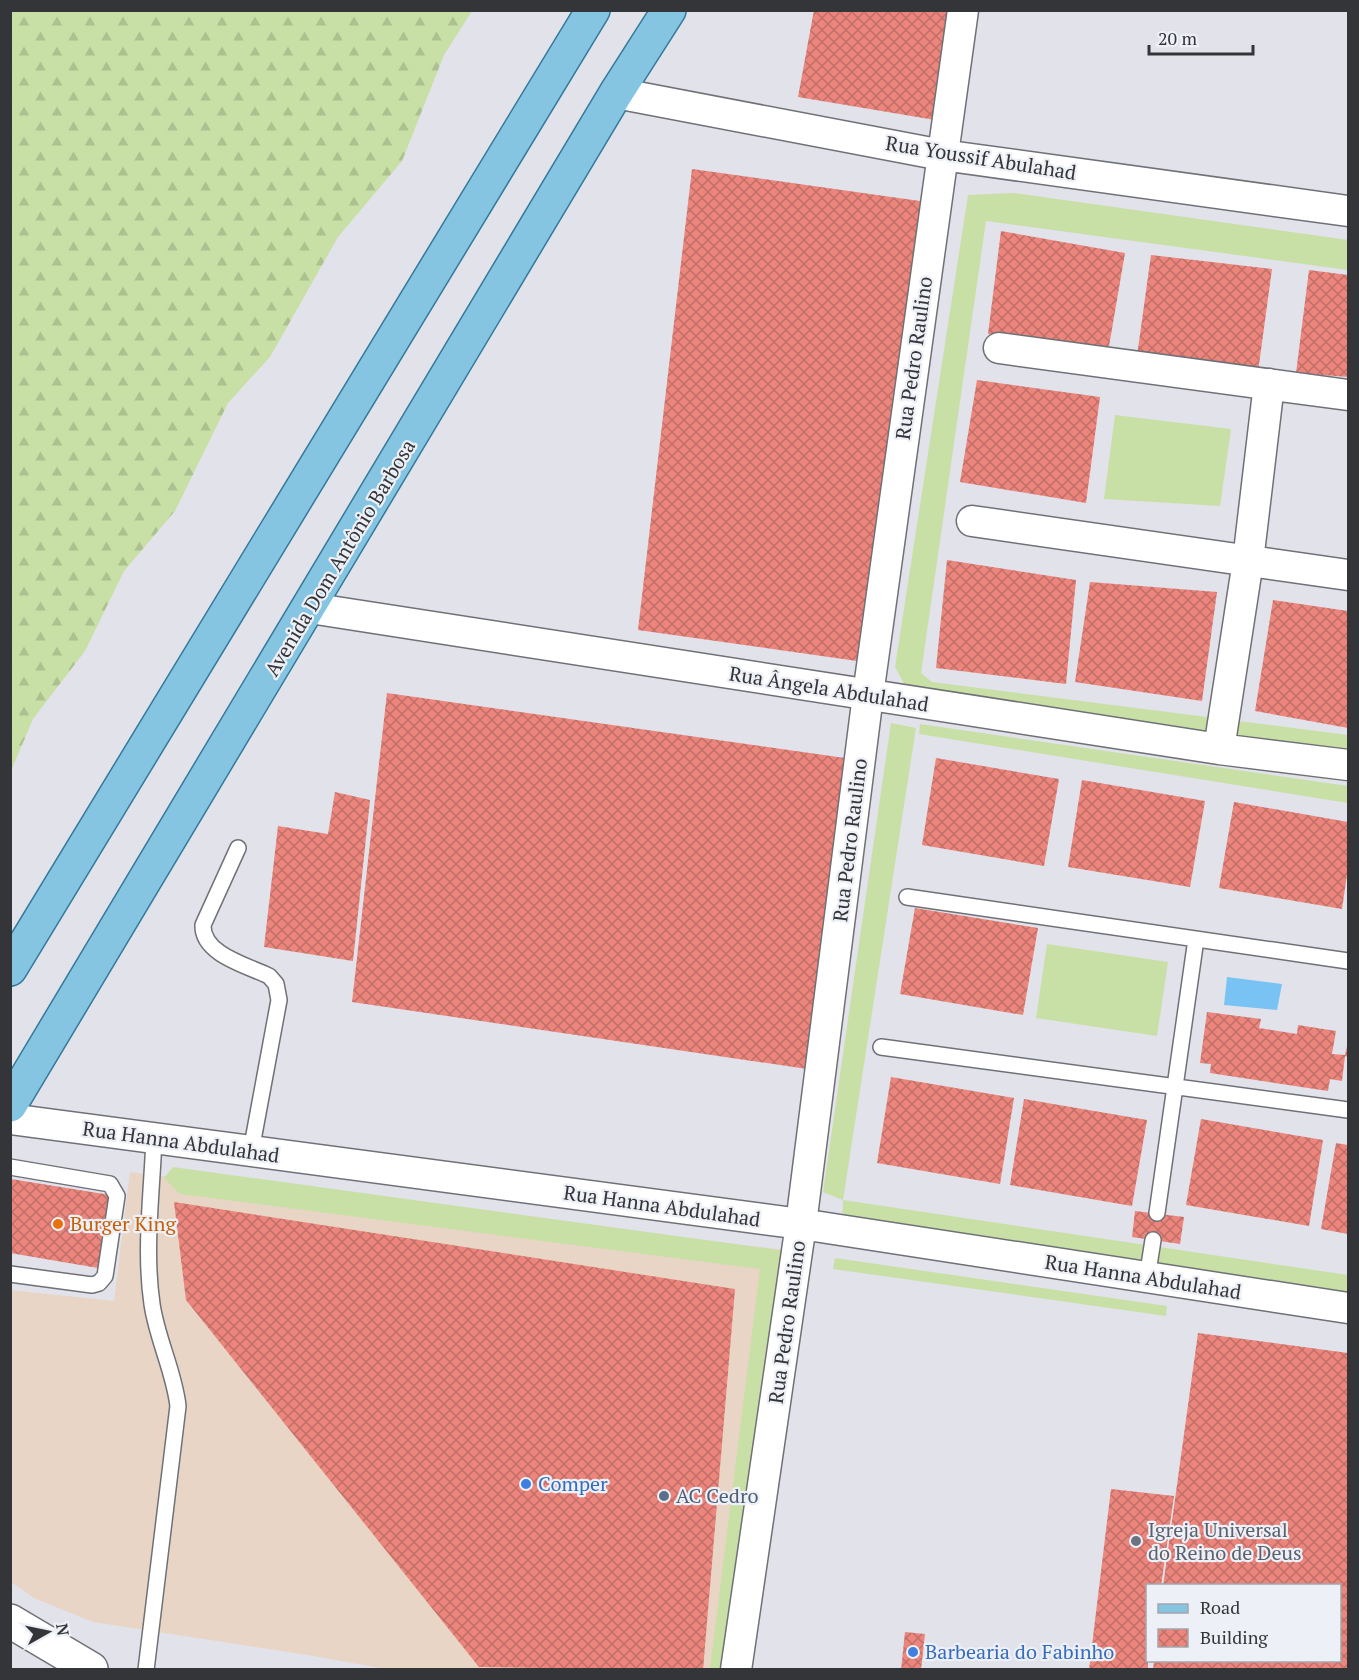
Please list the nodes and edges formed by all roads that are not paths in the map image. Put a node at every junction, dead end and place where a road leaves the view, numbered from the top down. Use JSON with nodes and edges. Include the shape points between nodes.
{"nodes":[{"id":1,"x":593,"y":10,"type":"edge"},
{"id":2,"x":669,"y":10,"type":"edge"},
{"id":3,"x":963,"y":10,"type":"edge"},
{"id":4,"x":616,"y":93,"type":"junction"},
{"id":5,"x":942,"y":155,"type":"junction"},
{"id":6,"x":1348,"y":211,"type":"edge"},
{"id":7,"x":999,"y":348,"type":"dead end"},
{"id":8,"x":1269,"y":384,"type":"junction"},
{"id":9,"x":1348,"y":395,"type":"edge"},
{"id":10,"x":972,"y":521,"type":"dead end"},
{"id":11,"x":1248,"y":561,"type":"junction"},
{"id":12,"x":1348,"y":574,"type":"edge"},
{"id":13,"x":310,"y":608,"type":"junction"},
{"id":14,"x":868,"y":695,"type":"junction"},
{"id":15,"x":1220,"y":749,"type":"junction"},
{"id":16,"x":1348,"y":765,"type":"edge"},
{"id":17,"x":238,"y":848,"type":"dead end"},
{"id":18,"x":907,"y":897,"type":"dead end"},
{"id":19,"x":1196,"y":939,"type":"junction"},
{"id":20,"x":1348,"y":961,"type":"edge"},
{"id":21,"x":10,"y":969,"type":"edge"},
{"id":22,"x":881,"y":1047,"type":"dead end"},
{"id":23,"x":1175,"y":1085,"type":"junction"},
{"id":24,"x":10,"y":1105,"type":"edge"},
{"id":25,"x":1348,"y":1110,"type":"edge"},
{"id":26,"x":10,"y":1119,"type":"edge"},
{"id":27,"x":154,"y":1138,"type":"junction"},
{"id":28,"x":250,"y":1151,"type":"junction"},
{"id":29,"x":10,"y":1167,"type":"edge"},
{"id":30,"x":1157,"y":1213,"type":"dead end"},
{"id":31,"x":801,"y":1224,"type":"junction"},
{"id":32,"x":1153,"y":1240,"type":"dead end"},
{"id":33,"x":10,"y":1274,"type":"edge"},
{"id":34,"x":1147,"y":1278,"type":"junction"},
{"id":35,"x":1348,"y":1308,"type":"edge"},
{"id":36,"x":10,"y":1621,"type":"edge"},
{"id":37,"x":93,"y":1669,"type":"edge"},
{"id":38,"x":85,"y":1670,"type":"edge"},
{"id":39,"x":146,"y":1670,"type":"edge"},
{"id":40,"x":736,"y":1670,"type":"edge"}],
"edges":[{"from":1,"to":21,"type":"main road"},
{"from":2,"to":4,"type":"main road","name":"Avenida Dom Antônio Barbosa"},
{"from":3,"to":5,"type":"street","name":"Rua Pedro Raulino"},
{"from":4,"to":5,"type":"street","name":"Rua Youssif Abulahad"},
{"from":4,"to":13,"type":"main road","name":"Avenida Dom Antônio Barbosa"},
{"from":5,"to":6,"type":"street","name":"Rua Youssif Abulahad"},
{"from":5,"to":14,"type":"street","name":"Rua Pedro Raulino"},
{"from":7,"to":8,"type":"street"},
{"from":8,"to":9,"type":"street"},
{"from":8,"to":11,"type":"street"},
{"from":10,"to":11,"type":"street"},
{"from":11,"to":12,"type":"street"},
{"from":11,"to":15,"type":"street"},
{"from":13,"to":14,"type":"street","name":"Rua Ângela Abdulahad"},
{"from":13,"to":24,"type":"main road","name":"Avenida Dom Antônio Barbosa"},
{"from":14,"to":15,"type":"street","name":"Rua Ângela Abdulahad"},
{"from":14,"to":31,"type":"street","name":"Rua Pedro Raulino"},
{"from":15,"to":16,"type":"street","name":"Rua Ângela Abdulahad"},
{"from":17,"to":28,"type":"lane","via":[[203,925],[203,936],[210,947],[269,976],[276,984],[279,1000]]},
{"from":18,"to":19,"type":"lane"},
{"from":19,"to":20,"type":"lane"},
{"from":19,"to":23,"type":"lane"},
{"from":22,"to":23,"type":"lane"},
{"from":23,"to":25,"type":"lane"},
{"from":23,"to":30,"type":"lane"},
{"from":26,"to":27,"type":"street","name":"Rua Hanna Abdulahad"},
{"from":27,"to":28,"type":"street","name":"Rua Hanna Abdulahad"},
{"from":27,"to":39,"type":"lane","via":[[148,1280],[178,1406]]},
{"from":28,"to":31,"type":"street","name":"Rua Hanna Abdulahad"},
{"from":29,"to":33,"type":"lane","via":[[110,1184],[117,1196],[105,1276],[99,1283]]},
{"from":31,"to":34,"type":"street","name":"Rua Hanna Abdulahad"},
{"from":31,"to":40,"type":"street","name":"Rua Pedro Raulino"},
{"from":32,"to":34,"type":"lane"},
{"from":34,"to":35,"type":"street","name":"Rua Hanna Abdulahad"},
{"from":36,"to":37,"type":"main road"},
{"from":37,"to":38,"type":"main road"}]}
